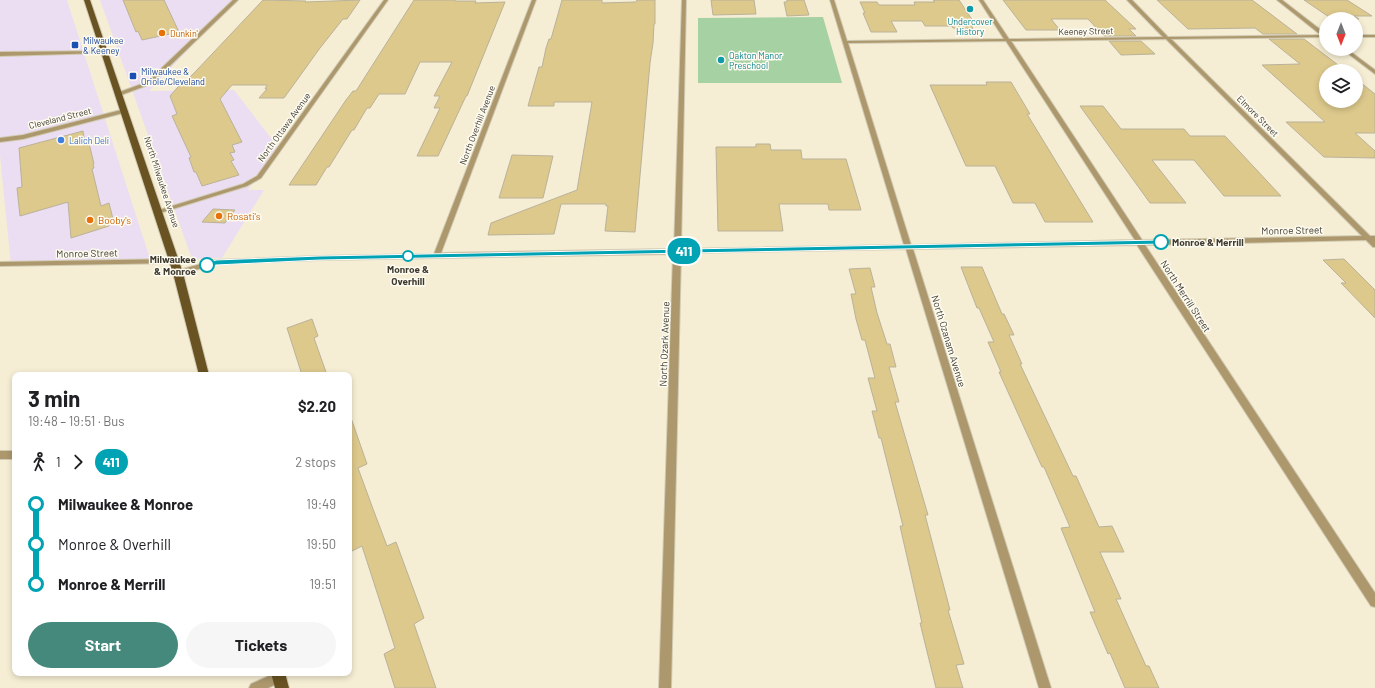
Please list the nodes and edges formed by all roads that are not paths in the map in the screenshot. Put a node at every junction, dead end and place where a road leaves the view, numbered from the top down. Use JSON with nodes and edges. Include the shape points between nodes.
{"nodes":[{"id":1,"x":88,"y":0,"type":"edge"},
{"id":2,"x":236,"y":0,"type":"edge"},
{"id":3,"x":386,"y":0,"type":"edge"},
{"id":4,"x":534,"y":0,"type":"edge"},
{"id":5,"x":684,"y":0,"type":"edge"},
{"id":6,"x":832,"y":0,"type":"edge"},
{"id":7,"x":981,"y":0,"type":"edge"},
{"id":8,"x":1129,"y":0,"type":"edge"},
{"id":9,"x":1278,"y":0,"type":"edge"},
{"id":10,"x":1319,"y":31,"type":"edge"},
{"id":11,"x":1319,"y":36,"type":"edge"},
{"id":12,"x":1363,"y":36,"type":"edge"},
{"id":13,"x":1375,"y":36,"type":"edge"},
{"id":14,"x":1167,"y":38,"type":"junction"},
{"id":15,"x":1008,"y":40,"type":"junction"},
{"id":16,"x":846,"y":42,"type":"junction"},
{"id":17,"x":105,"y":52,"type":"junction"},
{"id":18,"x":0,"y":54,"type":"edge"},
{"id":19,"x":1353,"y":56,"type":"edge"},
{"id":20,"x":1375,"y":72,"type":"edge"},
{"id":21,"x":119,"y":94,"type":"junction"},
{"id":22,"x":125,"y":111,"type":"junction"},
{"id":23,"x":0,"y":140,"type":"edge"},
{"id":24,"x":158,"y":212,"type":"junction"},
{"id":25,"x":1371,"y":238,"type":"edge"},
{"id":26,"x":1140,"y":243,"type":"junction"},
{"id":27,"x":1375,"y":245,"type":"edge"},
{"id":28,"x":908,"y":247,"type":"junction"},
{"id":29,"x":677,"y":251,"type":"junction"},
{"id":30,"x":437,"y":256,"type":"junction"},
{"id":31,"x":174,"y":261,"type":"junction"},
{"id":32,"x":0,"y":264,"type":"edge"},
{"id":33,"x":178,"y":273,"type":"junction"},
{"id":34,"x":203,"y":372,"type":"edge"},
{"id":35,"x":0,"y":455,"type":"edge"},
{"id":36,"x":12,"y":455,"type":"edge"},
{"id":37,"x":1375,"y":602,"type":"edge"},
{"id":38,"x":279,"y":679,"type":"edge"},
{"id":39,"x":255,"y":688,"type":"edge"},
{"id":40,"x":665,"y":688,"type":"edge"},
{"id":41,"x":1045,"y":688,"type":"edge"}],
"edges":[{"from":1,"to":17,"type":"main road","name":"North Milwaukee Avenue"},
{"from":2,"to":21,"type":"street","via":[[149,83]]},
{"from":3,"to":24,"type":"street","name":"North Ottawa Avenue","via":[[259,177],[246,185]]},
{"from":4,"to":30,"type":"street","name":"North Overhill Avenue"},
{"from":5,"to":29,"type":"street","name":"North Ozark Avenue"},
{"from":6,"to":16,"type":"street","name":"North Ozanam Avenue"},
{"from":7,"to":15,"type":"street","name":"North Merrill Street"},
{"from":8,"to":14,"type":"street","name":"Elmore Street"},
{"from":9,"to":10,"type":"street"},
{"from":11,"to":14,"type":"street","name":"Keeney Street"},
{"from":12,"to":13,"type":"street"},
{"from":14,"to":15,"type":"street","name":"Keeney Street"},
{"from":14,"to":25,"type":"street","name":"Elmore Street"},
{"from":15,"to":16,"type":"street","name":"Keeney Street"},
{"from":15,"to":26,"type":"street","name":"North Merrill Street"},
{"from":16,"to":28,"type":"street","name":"North Ozanam Avenue"},
{"from":17,"to":18,"type":"street"},
{"from":17,"to":21,"type":"main road","name":"North Milwaukee Avenue"},
{"from":19,"to":20,"type":"street"},
{"from":21,"to":22,"type":"main road","name":"North Milwaukee Avenue"},
{"from":22,"to":23,"type":"street","name":"Cleveland Street","via":[[23,137]]},
{"from":22,"to":24,"type":"main road","name":"North Milwaukee Avenue"},
{"from":24,"to":31,"type":"main road","name":"North Milwaukee Avenue"},
{"from":25,"to":26,"type":"street","name":"Monroe Street"},
{"from":25,"to":27,"type":"street","name":"Elmore Street"},
{"from":26,"to":28,"type":"street","name":"Monroe Street"},
{"from":26,"to":37,"type":"street","name":"North Merrill Street"},
{"from":28,"to":29,"type":"street","name":"Monroe Street"},
{"from":28,"to":41,"type":"street","name":"North Ozanam Avenue"},
{"from":29,"to":30,"type":"street","name":"Monroe Street"},
{"from":29,"to":40,"type":"street","name":"North Ozark Avenue"},
{"from":30,"to":33,"type":"street","name":"Monroe Street","via":[[216,262]]},
{"from":31,"to":32,"type":"street","name":"Monroe Street"},
{"from":31,"to":33,"type":"main road","name":"North Milwaukee Avenue"},
{"from":33,"to":34,"type":"main road","name":"North Milwaukee Avenue"},
{"from":35,"to":36,"type":"street"},
{"from":38,"to":39,"type":"street"}]}
